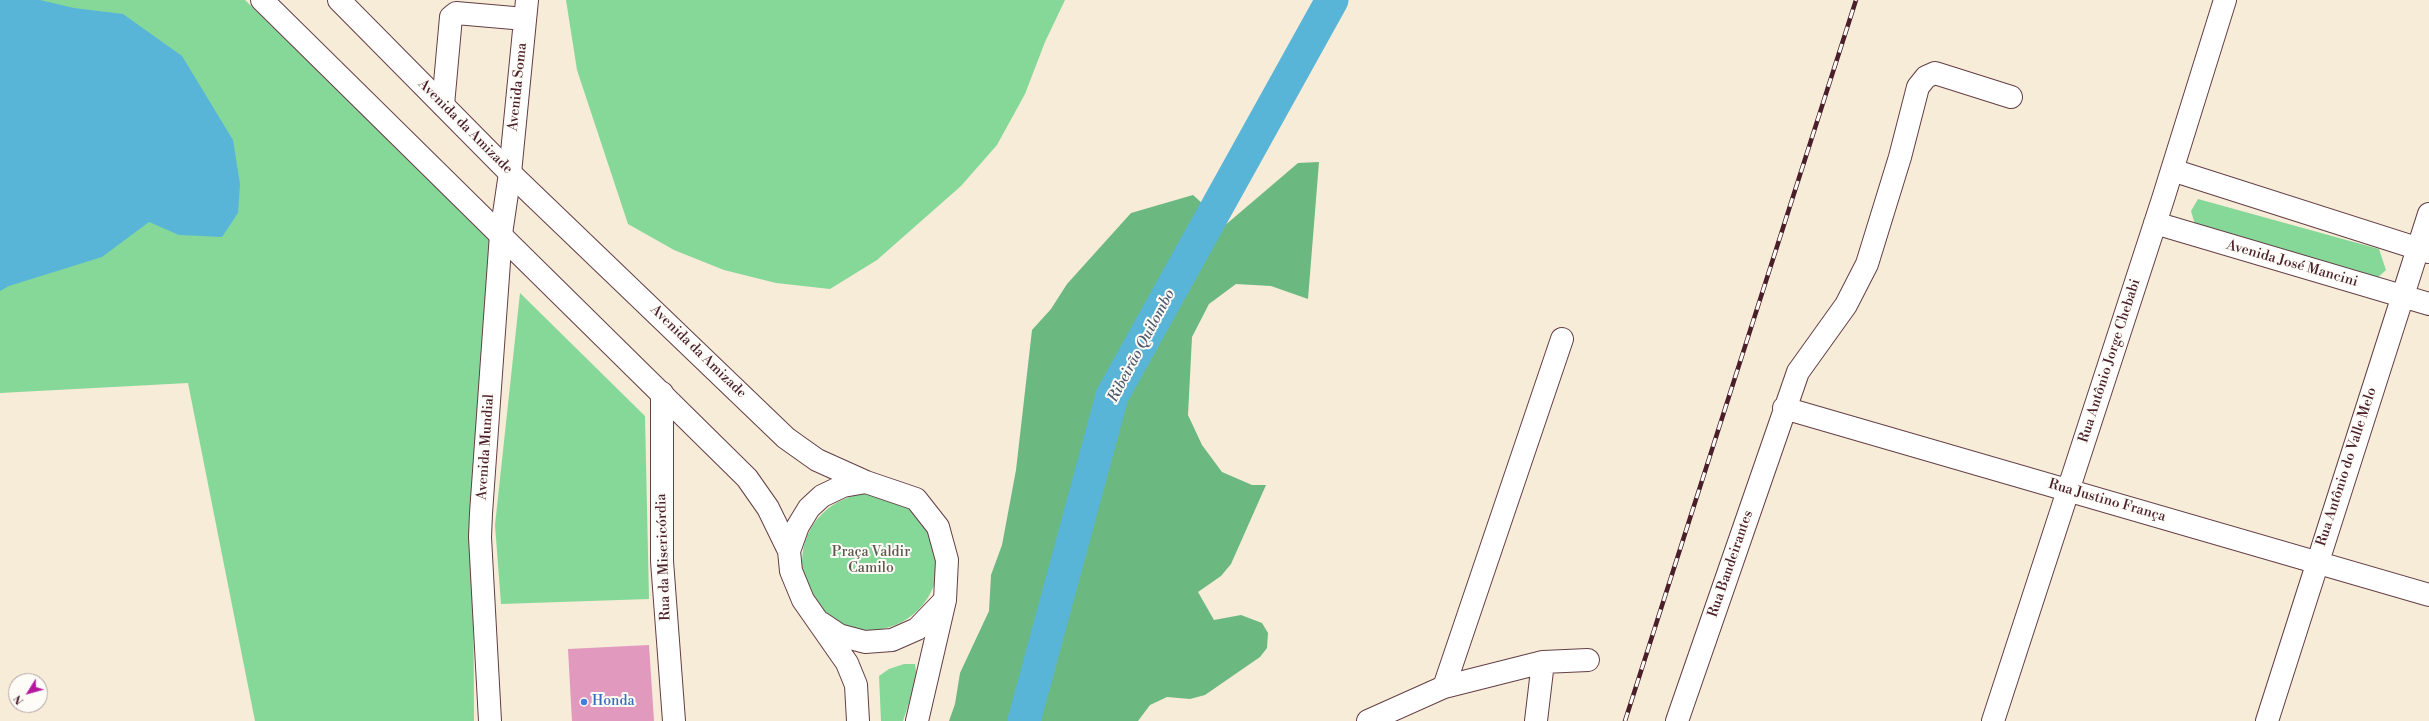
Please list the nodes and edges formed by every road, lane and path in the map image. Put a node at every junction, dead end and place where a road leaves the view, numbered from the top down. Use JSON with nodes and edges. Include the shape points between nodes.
{"nodes":[{"id":1,"x":262,"y":0,"type":"edge"},
{"id":2,"x":339,"y":0,"type":"edge"},
{"id":3,"x":2225,"y":0,"type":"edge"},
{"id":4,"x":526,"y":10,"type":"edge"},
{"id":5,"x":2011,"y":97,"type":"dead end"},
{"id":6,"x":443,"y":105,"type":"junction"},
{"id":7,"x":2172,"y":170,"type":"junction"},
{"id":8,"x":510,"y":173,"type":"junction"},
{"id":9,"x":2429,"y":214,"type":"edge"},
{"id":10,"x":2155,"y":223,"type":"junction"},
{"id":11,"x":501,"y":234,"type":"junction"},
{"id":12,"x":2423,"y":250,"type":"edge"},
{"id":13,"x":2403,"y":296,"type":"junction"},
{"id":14,"x":2429,"y":304,"type":"edge"},
{"id":15,"x":1562,"y":339,"type":"dead end"},
{"id":16,"x":662,"y":393,"type":"junction"},
{"id":17,"x":1784,"y":408,"type":"junction"},
{"id":18,"x":866,"y":482,"type":"junction"},
{"id":19,"x":2068,"y":489,"type":"junction"},
{"id":20,"x":789,"y":551,"type":"junction"},
{"id":21,"x":2316,"y":563,"type":"junction"},
{"id":22,"x":2429,"y":595,"type":"edge"},
{"id":23,"x":945,"y":600,"type":"junction"},
{"id":24,"x":817,"y":620,"type":"junction"},
{"id":25,"x":1588,"y":660,"type":"dead end"},
{"id":26,"x":1543,"y":662,"type":"junction"},
{"id":27,"x":1444,"y":687,"type":"junction"},
{"id":28,"x":490,"y":721,"type":"edge"},
{"id":29,"x":674,"y":721,"type":"edge"},
{"id":30,"x":858,"y":721,"type":"edge"},
{"id":31,"x":917,"y":721,"type":"edge"},
{"id":32,"x":1368,"y":721,"type":"edge"},
{"id":33,"x":1536,"y":721,"type":"edge"},
{"id":34,"x":1678,"y":721,"type":"edge"},
{"id":35,"x":1993,"y":721,"type":"edge"},
{"id":36,"x":2267,"y":721,"type":"edge"}],
"edges":[{"from":1,"to":11,"type":"street"},
{"from":2,"to":6,"type":"street","name":"Avenida da Amizade"},
{"from":3,"to":7,"type":"street","name":"Rua Antônio Jorge Chebabi"},
{"from":4,"to":6,"type":"street","via":[[456,13],[451,17]]},
{"from":4,"to":8,"type":"street","name":"Avenida Soma"},
{"from":5,"to":17,"type":"street","name":"Rua Bandeirantes","via":[[1935,73],[1926,77],[1918,87],[1900,157],[1867,264],[1846,305],[1798,372]]},
{"from":6,"to":8,"type":"street","name":"Avenida da Amizade"},
{"from":7,"to":10,"type":"street","name":"Rua Antônio Jorge Chebabi"},
{"from":7,"to":12,"type":"street"},
{"from":8,"to":11,"type":"street","name":"Avenida Mundial"},
{"from":8,"to":18,"type":"street","name":"Avenida da Amizade","via":[[786,438],[817,460]]},
{"from":9,"to":12,"type":"street","name":"Rua Antônio do Valle Melo"},
{"from":10,"to":13,"type":"street","name":"Avenida José Mancini"},
{"from":10,"to":19,"type":"street","name":"Rua Antônio Jorge Chebabi"},
{"from":11,"to":16,"type":"street"},
{"from":11,"to":28,"type":"street","name":"Avenida Mundial","via":[[480,537]]},
{"from":12,"to":13,"type":"street","name":"Rua Antônio do Valle Melo"},
{"from":13,"to":14,"type":"street","name":"Avenida José Mancini"},
{"from":13,"to":21,"type":"street","name":"Rua Antônio do Valle Melo"},
{"from":15,"to":27,"type":"street"},
{"from":16,"to":20,"type":"street","via":[[746,478],[768,508]]},
{"from":16,"to":29,"type":"street","name":"Rua da Misericórdia","via":[[662,561]]},
{"from":17,"to":19,"type":"street","name":"Rua Justino França"},
{"from":17,"to":34,"type":"street","name":"Rua Bandeirantes"},
{"from":18,"to":20,"type":"street","via":[[843,486],[822,496],[809,508],[798,526]]},
{"from":18,"to":23,"type":"street","name":"Avenida da Amizade","via":[[916,499],[938,527],[947,560]]},
{"from":19,"to":21,"type":"street","name":"Rua Justino França"},
{"from":19,"to":35,"type":"street","name":"Rua Antônio Jorge Chebabi"},
{"from":20,"to":24,"type":"street","via":[[792,571],[803,600]]},
{"from":21,"to":22,"type":"street","name":"Rua Justino França"},
{"from":21,"to":36,"type":"street","name":"Rua Antônio do Valle Melo"},
{"from":23,"to":24,"type":"street","via":[[917,629],[892,640],[865,642],[839,635]]},
{"from":23,"to":31,"type":"street","name":"Avenida da Amizade"},
{"from":24,"to":30,"type":"street","via":[[847,663],[856,685]]},
{"from":25,"to":26,"type":"street"},
{"from":26,"to":27,"type":"street"},
{"from":26,"to":33,"type":"street"},
{"from":27,"to":32,"type":"street"}]}
